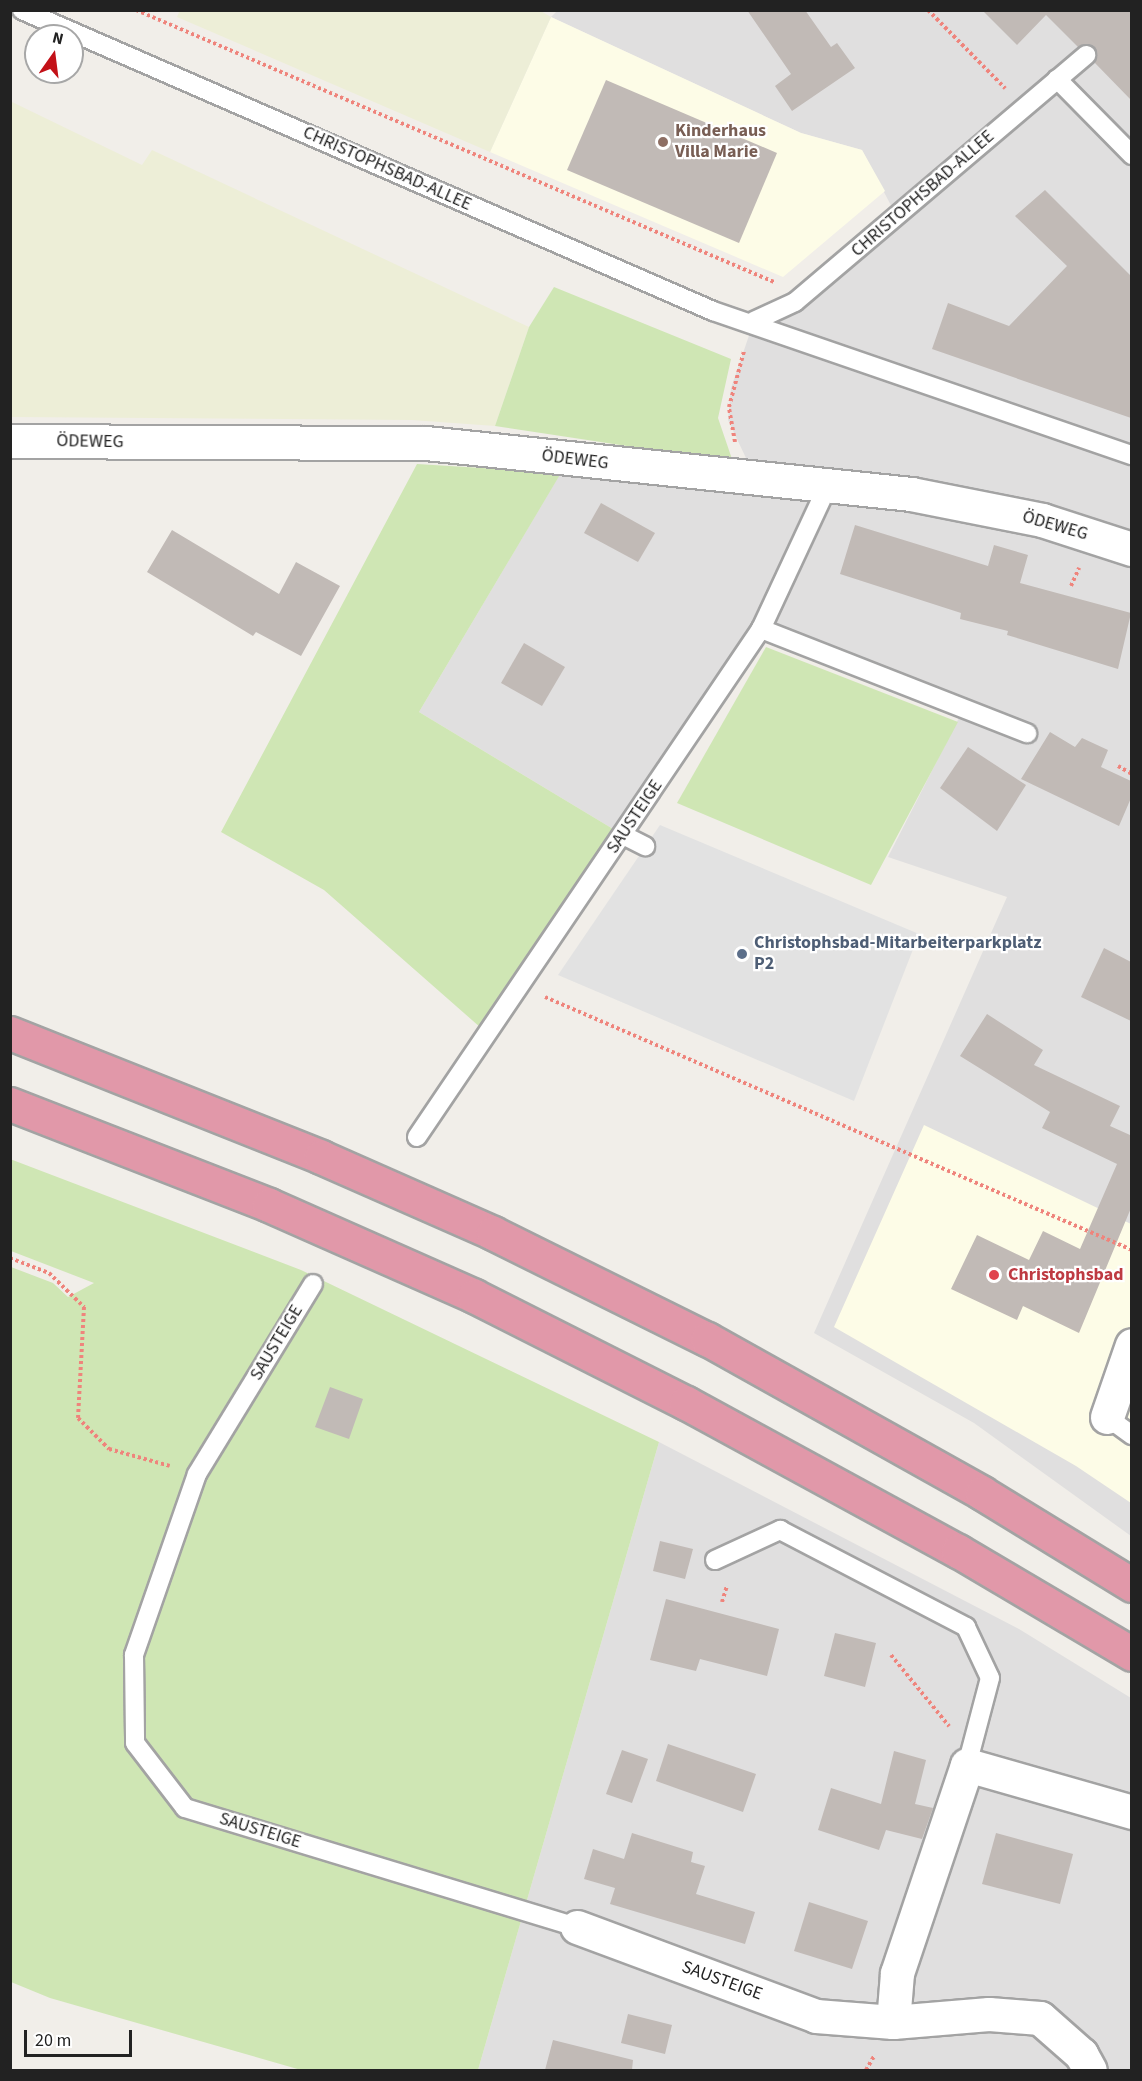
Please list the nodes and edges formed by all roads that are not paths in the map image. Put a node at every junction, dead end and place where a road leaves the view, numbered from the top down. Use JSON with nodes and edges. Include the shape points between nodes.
{"nodes":[{"id":1,"x":22,"y":10,"type":"edge"},
{"id":2,"x":1086,"y":55,"type":"dead end"},
{"id":3,"x":1057,"y":79,"type":"junction"},
{"id":4,"x":1131,"y":155,"type":"edge"},
{"id":5,"x":753,"y":321,"type":"junction"},
{"id":6,"x":10,"y":441,"type":"edge"},
{"id":7,"x":1131,"y":455,"type":"edge"},
{"id":8,"x":829,"y":483,"type":"junction"},
{"id":9,"x":1131,"y":549,"type":"edge"},
{"id":10,"x":761,"y":629,"type":"junction"},
{"id":11,"x":1027,"y":733,"type":"dead end"},
{"id":12,"x":623,"y":836,"type":"junction"},
{"id":13,"x":645,"y":846,"type":"dead end"},
{"id":14,"x":10,"y":1033,"type":"edge"},
{"id":15,"x":10,"y":1104,"type":"edge"},
{"id":16,"x":417,"y":1137,"type":"dead end"},
{"id":17,"x":313,"y":1284,"type":"dead end"},
{"id":18,"x":1131,"y":1345,"type":"edge"},
{"id":19,"x":1119,"y":1426,"type":"edge"},
{"id":20,"x":715,"y":1560,"type":"dead end"},
{"id":21,"x":1131,"y":1585,"type":"edge"},
{"id":22,"x":1131,"y":1654,"type":"edge"},
{"id":23,"x":968,"y":1758,"type":"junction"},
{"id":24,"x":1131,"y":1812,"type":"edge"},
{"id":25,"x":576,"y":1927,"type":"joint"},
{"id":26,"x":893,"y":2022,"type":"junction"},
{"id":27,"x":1090,"y":2070,"type":"edge"}],
"edges":[{"from":1,"to":5,"type":"lane","name":"CHRISTOPHSBAD-ALLEE","via":[[713,311]]},
{"from":2,"to":3,"type":"lane","name":"CHRISTOPHSBAD-ALLEE"},
{"from":3,"to":4,"type":"lane"},
{"from":3,"to":5,"type":"lane","name":"CHRISTOPHSBAD-ALLEE","via":[[795,302]]},
{"from":5,"to":7,"type":"lane","name":"CHRISTOPHSBAD-ALLEE"},
{"from":6,"to":8,"type":"street","name":"ÖDEWEG","via":[[426,443]]},
{"from":8,"to":9,"type":"street","name":"ÖDEWEG","via":[[986,508]]},
{"from":8,"to":10,"type":"lane","name":"SAUSTEIGE"},
{"from":10,"to":11,"type":"lane"},
{"from":10,"to":12,"type":"lane","name":"SAUSTEIGE"},
{"from":12,"to":13,"type":"lane"},
{"from":12,"to":16,"type":"lane","name":"SAUSTEIGE"},
{"from":14,"to":21,"type":"highway","via":[[321,1156],[504,1239],[706,1339],[982,1493]]},
{"from":15,"to":22,"type":"highway","via":[[269,1205],[474,1296],[686,1403],[958,1551]]},
{"from":17,"to":25,"type":"lane","name":"SAUSTEIGE","via":[[197,1474],[134,1655],[135,1743],[185,1808]]},
{"from":18,"to":19,"type":"street"},
{"from":20,"to":23,"type":"lane","via":[[780,1530],[966,1627],[990,1678]]},
{"from":23,"to":24,"type":"street"},
{"from":23,"to":26,"type":"street","via":[[897,1973]]},
{"from":25,"to":26,"type":"street","name":"SAUSTEIGE","via":[[816,2016]]},
{"from":26,"to":27,"type":"street","name":"SAUSTEIGE","via":[[989,2014],[1040,2018],[1081,2054]]}]}
